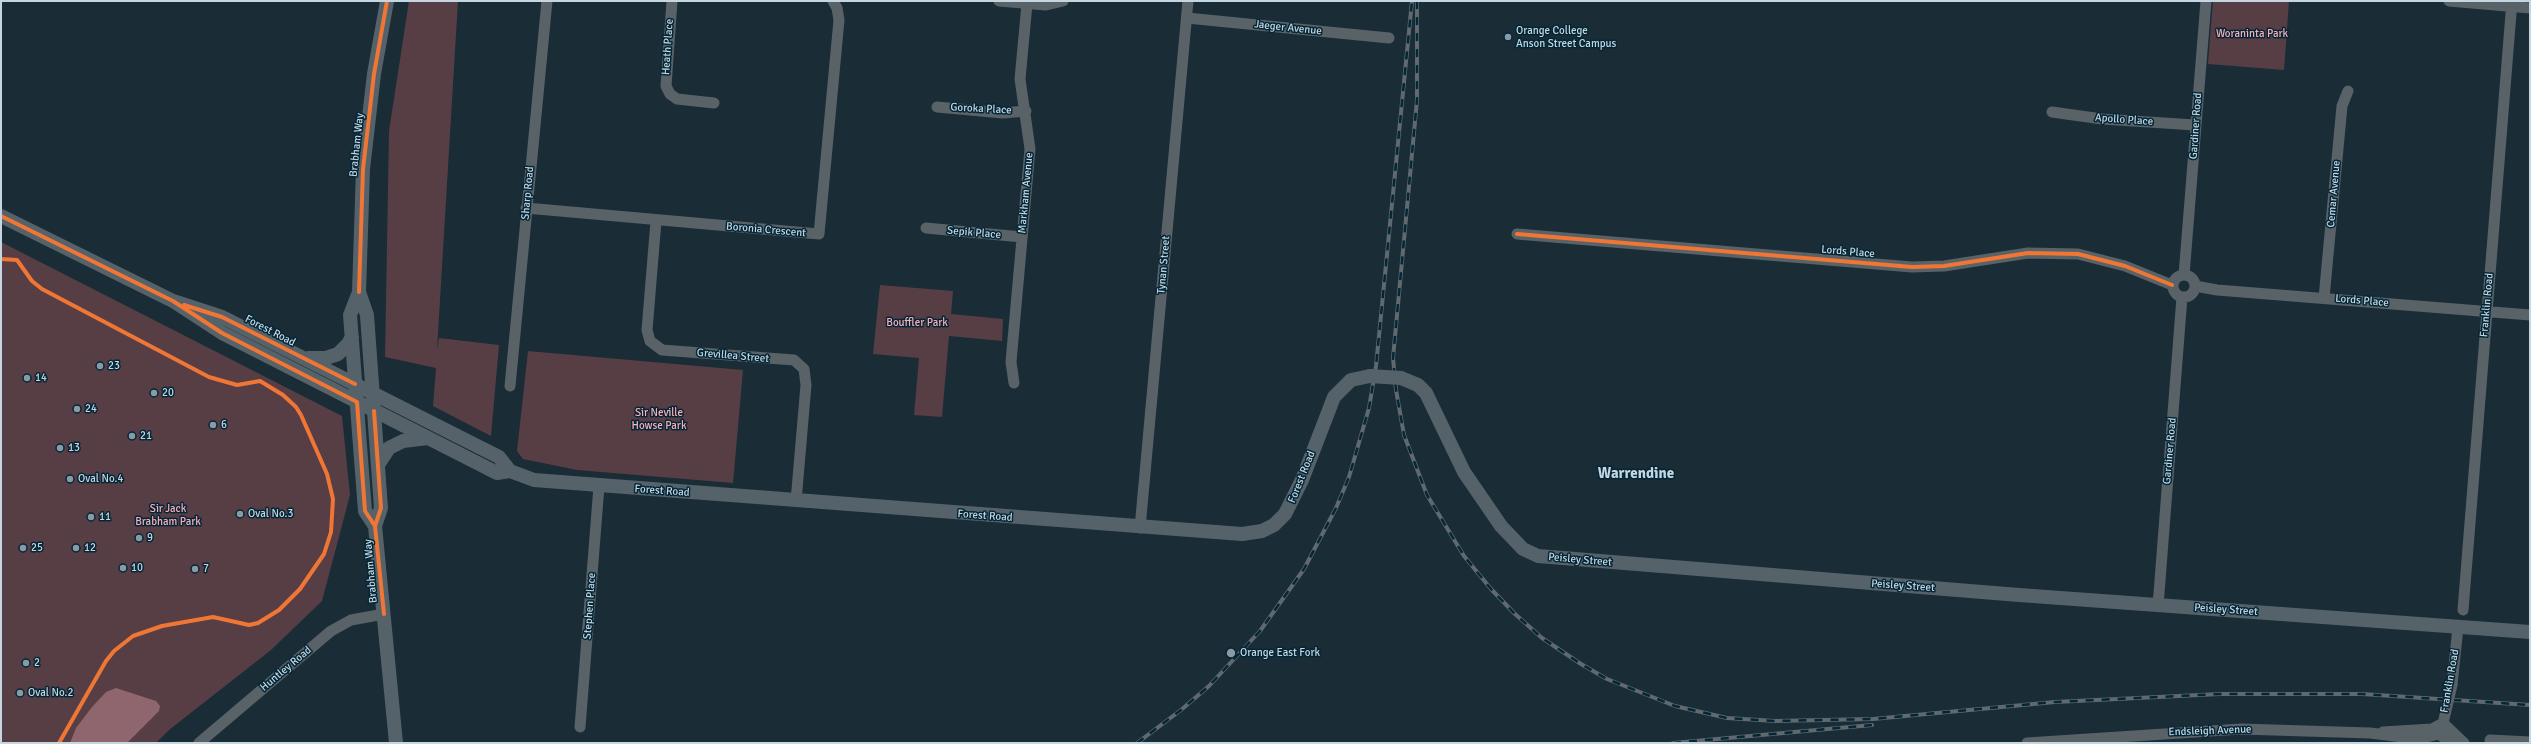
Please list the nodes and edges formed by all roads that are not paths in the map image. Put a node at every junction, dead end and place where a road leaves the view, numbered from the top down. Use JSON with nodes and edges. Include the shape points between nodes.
{"nodes":[{"id":1,"x":387,"y":1,"type":"edge"},
{"id":2,"x":547,"y":1,"type":"edge"},
{"id":3,"x":672,"y":1,"type":"edge"},
{"id":4,"x":833,"y":1,"type":"edge"},
{"id":5,"x":999,"y":1,"type":"edge"},
{"id":6,"x":1062,"y":1,"type":"edge"},
{"id":7,"x":1188,"y":1,"type":"edge"},
{"id":8,"x":2206,"y":1,"type":"edge"},
{"id":9,"x":2449,"y":1,"type":"edge"},
{"id":10,"x":1026,"y":4,"type":"junction"},
{"id":11,"x":2512,"y":4,"type":"edge"},
{"id":12,"x":2530,"y":8,"type":"edge"},
{"id":13,"x":1186,"y":18,"type":"junction"},
{"id":14,"x":1389,"y":38,"type":"dead end"},
{"id":15,"x":2348,"y":91,"type":"dead end"},
{"id":16,"x":714,"y":103,"type":"dead end"},
{"id":17,"x":937,"y":107,"type":"dead end"},
{"id":18,"x":1026,"y":110,"type":"junction"},
{"id":19,"x":2052,"y":112,"type":"dead end"},
{"id":20,"x":2196,"y":125,"type":"junction"},
{"id":21,"x":526,"y":208,"type":"junction"},
{"id":22,"x":1,"y":216,"type":"edge"},
{"id":23,"x":656,"y":221,"type":"junction"},
{"id":24,"x":926,"y":228,"type":"dead end"},
{"id":25,"x":1517,"y":234,"type":"dead end"},
{"id":26,"x":1022,"y":237,"type":"junction"},
{"id":27,"x":2184,"y":275,"type":"junction"},
{"id":28,"x":2172,"y":285,"type":"junction"},
{"id":29,"x":2195,"y":286,"type":"junction"},
{"id":30,"x":359,"y":292,"type":"junction"},
{"id":31,"x":2182,"y":298,"type":"junction"},
{"id":32,"x":2324,"y":298,"type":"junction"},
{"id":33,"x":173,"y":301,"type":"junction"},
{"id":34,"x":2486,"y":312,"type":"junction"},
{"id":35,"x":2530,"y":315,"type":"edge"},
{"id":36,"x":352,"y":337,"type":"junction"},
{"id":37,"x":301,"y":357,"type":"junction"},
{"id":38,"x":1370,"y":376,"type":"joint"},
{"id":39,"x":1014,"y":383,"type":"dead end"},
{"id":40,"x":355,"y":384,"type":"junction"},
{"id":41,"x":510,"y":386,"type":"dead end"},
{"id":42,"x":373,"y":392,"type":"junction"},
{"id":43,"x":357,"y":402,"type":"junction"},
{"id":44,"x":374,"y":411,"type":"junction"},
{"id":45,"x":429,"y":438,"type":"junction"},
{"id":46,"x":378,"y":465,"type":"junction"},
{"id":47,"x":510,"y":471,"type":"junction"},
{"id":48,"x":599,"y":486,"type":"junction"},
{"id":49,"x":796,"y":501,"type":"junction"},
{"id":50,"x":375,"y":526,"type":"junction"},
{"id":51,"x":1140,"y":528,"type":"junction"},
{"id":52,"x":2158,"y":606,"type":"junction"},
{"id":53,"x":2463,"y":610,"type":"dead end"},
{"id":54,"x":384,"y":614,"type":"junction"},
{"id":55,"x":2458,"y":627,"type":"junction"},
{"id":56,"x":2530,"y":632,"type":"edge"},
{"id":57,"x":2440,"y":726,"type":"junction"},
{"id":58,"x":580,"y":727,"type":"dead end"},
{"id":59,"x":2398,"y":737,"type":"edge"},
{"id":60,"x":2490,"y":740,"type":"dead end"},
{"id":61,"x":2415,"y":741,"type":"edge"},
{"id":62,"x":2530,"y":742,"type":"edge"},
{"id":63,"x":199,"y":743,"type":"edge"},
{"id":64,"x":396,"y":743,"type":"edge"},
{"id":65,"x":2027,"y":743,"type":"edge"},
{"id":66,"x":2451,"y":743,"type":"edge"},
{"id":67,"x":2464,"y":743,"type":"edge"}],
"edges":[{"from":1,"to":30,"type":"main road","name":"Brabham Way","via":[[374,74],[363,169]]},
{"from":2,"to":21,"type":"street","name":"Sharp Road"},
{"from":3,"to":16,"type":"street","name":"Heath Place","via":[[666,86],[670,94],[677,99]]},
{"from":4,"to":23,"type":"street","name":"Boronia Crescent","via":[[839,20],[819,234]]},
{"from":5,"to":10,"type":"street"},
{"from":6,"to":10,"type":"street","via":[[1054,5]]},
{"from":7,"to":13,"type":"street","name":"Tynan Street"},
{"from":8,"to":20,"type":"street","name":"Gardiner Road"},
{"from":9,"to":11,"type":"street"},
{"from":10,"to":18,"type":"street","name":"Markham Avenue","via":[[1020,70]]},
{"from":11,"to":12,"type":"street"},
{"from":11,"to":34,"type":"street","name":"Franklin Road"},
{"from":13,"to":14,"type":"street","name":"Jaeger Avenue"},
{"from":13,"to":51,"type":"street","name":"Tynan Street"},
{"from":15,"to":32,"type":"street","name":"Cemar Avenue","via":[[2342,106]]},
{"from":17,"to":18,"type":"street","name":"Goroka Place","via":[[1003,113]]},
{"from":18,"to":26,"type":"street","name":"Markham Avenue","via":[[1030,149]]},
{"from":19,"to":20,"type":"street","name":"Apollo Place","via":[[2102,119]]},
{"from":20,"to":27,"type":"street","name":"Gardiner Road"},
{"from":21,"to":23,"type":"street","name":"Boronia Crescent"},
{"from":21,"to":41,"type":"street","name":"Sharp Road"},
{"from":22,"to":33,"type":"main road","name":"Forest Road"},
{"from":23,"to":49,"type":"street","name":"Grevillea Street","via":[[647,330],[650,340],[662,350],[794,360],[804,369],[806,385]]},
{"from":24,"to":26,"type":"street","name":"Sepik Place"},
{"from":25,"to":28,"type":"street","name":"Lords Place","via":[[1912,267],[1944,266],[2028,253],[2078,254],[2125,266]]},
{"from":26,"to":39,"type":"street","name":"Markham Avenue","via":[[1011,362]]},
{"from":27,"to":28,"type":"street","via":[[2175,279]]},
{"from":27,"to":29,"type":"street","via":[[2193,280]]},
{"from":28,"to":31,"type":"street","via":[[2176,295]]},
{"from":29,"to":31,"type":"street","via":[[2190,296]]},
{"from":29,"to":32,"type":"street","name":"Lords Place"},
{"from":30,"to":36,"type":"main road","name":"Brabham Way","via":[[350,315]]},
{"from":30,"to":42,"type":"main road","name":"Brabham Way","via":[[367,315]]},
{"from":31,"to":52,"type":"street","name":"Gardiner Road"},
{"from":32,"to":34,"type":"street","name":"Lords Place"},
{"from":33,"to":37,"type":"main road","name":"Forest Road","via":[[222,317]]},
{"from":33,"to":43,"type":"main road","name":"Forest Road","via":[[222,333]]},
{"from":34,"to":35,"type":"street","name":"Lords Place"},
{"from":34,"to":53,"type":"street","name":"Franklin Road"},
{"from":36,"to":37,"type":"main road","via":[[334,356],[314,359]]},
{"from":36,"to":40,"type":"main road","name":"Brabham Way"},
{"from":37,"to":40,"type":"main road","name":"Forest Road"},
{"from":38,"to":51,"type":"main road","name":"Forest Road","via":[[1351,380],[1334,397],[1293,502],[1274,525],[1262,531],[1242,534]]},
{"from":38,"to":52,"type":"main road","name":"Peisley Street","bridge":true,"via":[[1401,378],[1418,385],[1426,393],[1464,472],[1501,526],[1523,549],[1538,556]]},
{"from":40,"to":42,"type":"main road","name":"Forest Road"},
{"from":40,"to":43,"type":"main road","name":"Brabham Way"},
{"from":42,"to":44,"type":"main road","name":"Brabham Way"},
{"from":42,"to":47,"type":"main road","name":"Forest Road","via":[[499,457]]},
{"from":43,"to":44,"type":"main road","name":"Forest Road"},
{"from":43,"to":50,"type":"main road","name":"Brabham Way","via":[[365,511]]},
{"from":44,"to":45,"type":"main road","name":"Forest Road"},
{"from":44,"to":46,"type":"main road","name":"Brabham Way"},
{"from":45,"to":46,"type":"main road","via":[[404,441],[389,448]]},
{"from":45,"to":47,"type":"main road","name":"Forest Road","via":[[497,473]]},
{"from":46,"to":50,"type":"main road","name":"Brabham Way","via":[[381,508]]},
{"from":47,"to":48,"type":"main road","name":"Forest Road","via":[[534,480]]},
{"from":48,"to":49,"type":"main road","name":"Forest Road"},
{"from":48,"to":58,"type":"street","name":"Stephen Place"},
{"from":49,"to":51,"type":"main road","name":"Forest Road"},
{"from":50,"to":54,"type":"main road","name":"Brabham Way"},
{"from":52,"to":55,"type":"main road","name":"Peisley Street"},
{"from":54,"to":63,"type":"street","name":"Huntley Road","via":[[351,620],[331,631]]},
{"from":54,"to":64,"type":"main road","name":"Brabham Way"},
{"from":55,"to":56,"type":"main road","name":"Peisley Street"},
{"from":55,"to":57,"type":"street","name":"Franklin Road","bridge":true,"via":[[2452,685]]},
{"from":57,"to":59,"type":"street","name":"Endsleigh Avenue"},
{"from":57,"to":61,"type":"street","name":"Endsleigh Avenue"},
{"from":57,"to":66,"type":"street"},
{"from":57,"to":67,"type":"street"},
{"from":59,"to":61,"type":"street","name":"Endsleigh Avenue"},
{"from":59,"to":65,"type":"street","name":"Endsleigh Avenue","via":[[2370,733],[2241,729]]},
{"from":60,"to":62,"type":"street"}]}
